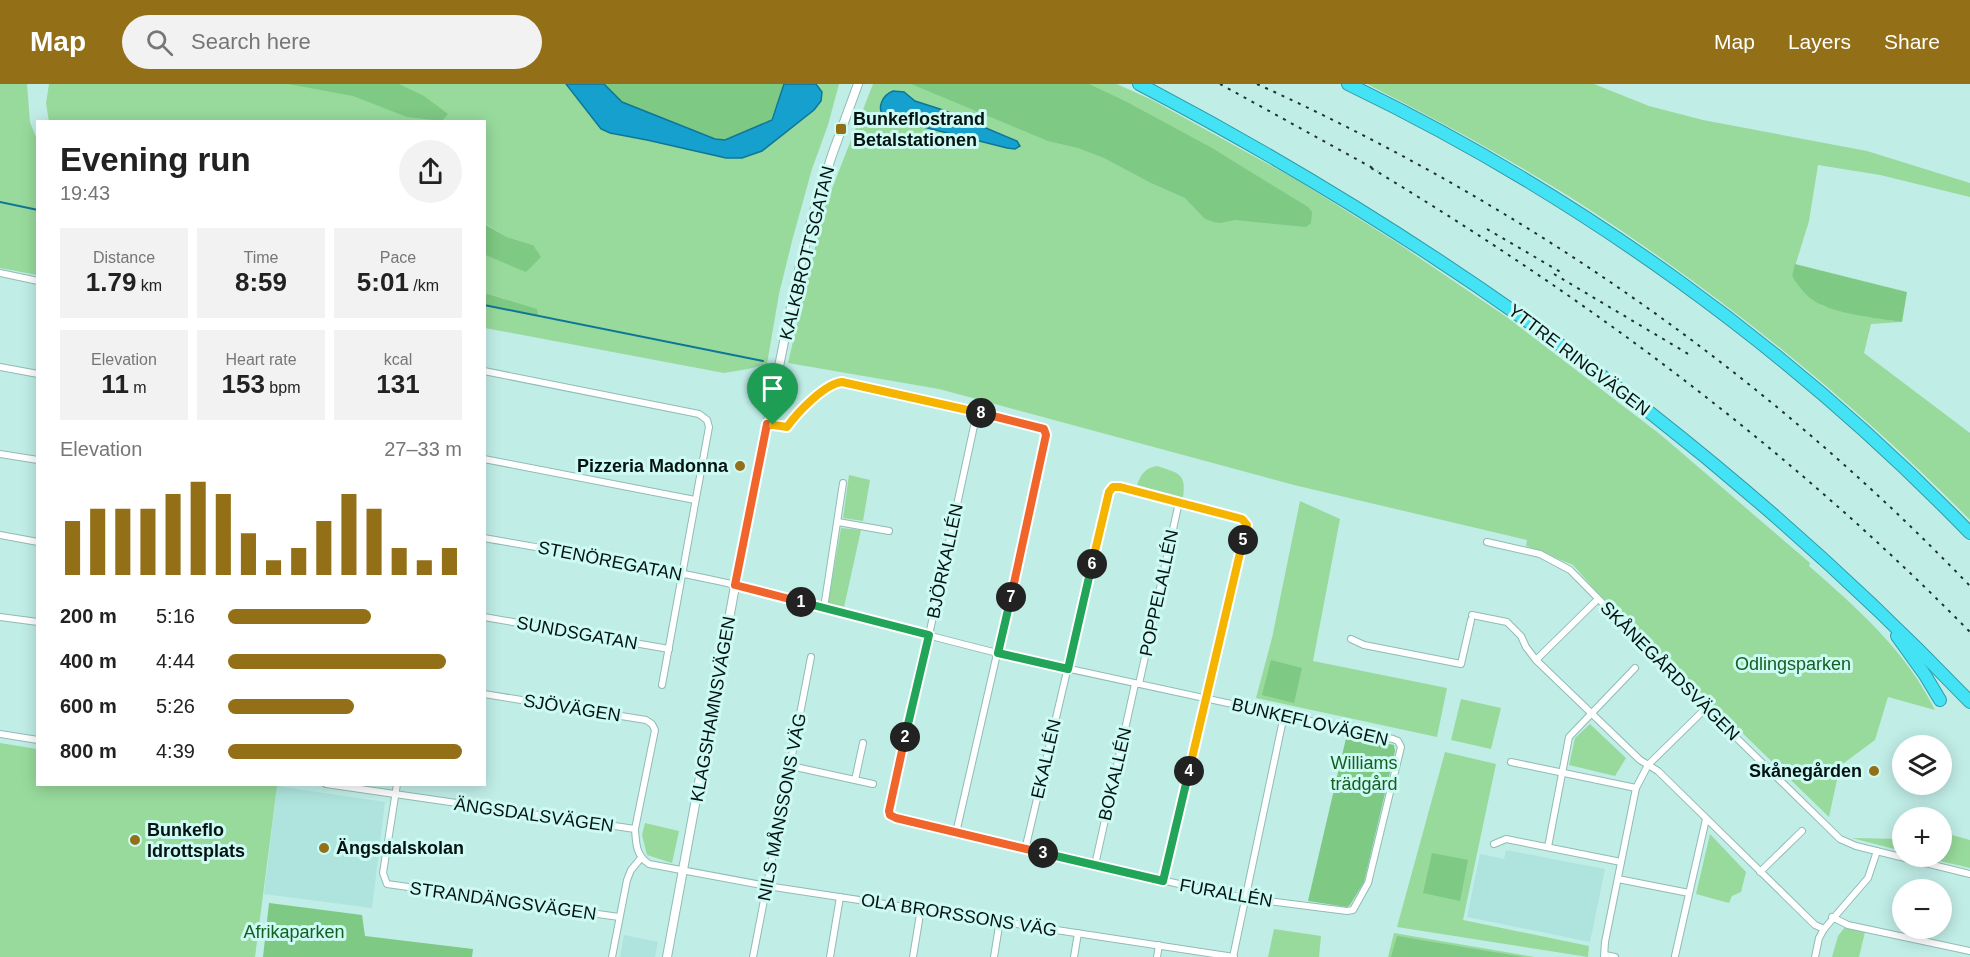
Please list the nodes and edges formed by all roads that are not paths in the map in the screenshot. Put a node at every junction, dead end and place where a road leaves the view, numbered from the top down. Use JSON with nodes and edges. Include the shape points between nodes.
{"nodes":[{"id":1,"x":858,"y":84,"type":"edge"},
{"id":2,"x":1139,"y":84,"type":"edge"},
{"id":3,"x":1348,"y":84,"type":"edge"},
{"id":4,"x":0,"y":273,"type":"edge"},
{"id":5,"x":36,"y":281,"type":"edge"},
{"id":6,"x":781,"y":355,"type":"joint"},
{"id":7,"x":0,"y":367,"type":"edge"},
{"id":8,"x":486,"y":371,"type":"edge"},
{"id":9,"x":36,"y":374,"type":"edge"},
{"id":10,"x":977,"y":412,"type":"junction"},
{"id":11,"x":767,"y":424,"type":"junction"},
{"id":12,"x":0,"y":454,"type":"edge"},
{"id":13,"x":486,"y":459,"type":"edge"},
{"id":14,"x":36,"y":460,"type":"edge"},
{"id":15,"x":843,"y":483,"type":"dead end"},
{"id":16,"x":695,"y":500,"type":"junction"},
{"id":17,"x":1179,"y":502,"type":"junction"},
{"id":18,"x":838,"y":522,"type":"junction"},
{"id":19,"x":889,"y":531,"type":"dead end"},
{"id":20,"x":1970,"y":533,"type":"edge"},
{"id":21,"x":0,"y":535,"type":"edge"},
{"id":22,"x":486,"y":538,"type":"edge"},
{"id":23,"x":36,"y":542,"type":"edge"},
{"id":24,"x":1487,"y":542,"type":"dead end"},
{"id":25,"x":682,"y":574,"type":"junction"},
{"id":26,"x":735,"y":585,"type":"junction"},
{"id":27,"x":1598,"y":599,"type":"junction"},
{"id":28,"x":824,"y":608,"type":"junction"},
{"id":29,"x":1876,"y":609,"type":"junction"},
{"id":30,"x":486,"y":616,"type":"edge"},
{"id":31,"x":0,"y":617,"type":"edge"},
{"id":32,"x":36,"y":622,"type":"edge"},
{"id":33,"x":929,"y":635,"type":"junction"},
{"id":34,"x":1351,"y":639,"type":"dead end"},
{"id":35,"x":669,"y":649,"type":"junction"},
{"id":36,"x":998,"y":653,"type":"junction"},
{"id":37,"x":811,"y":657,"type":"dead end"},
{"id":38,"x":1536,"y":660,"type":"junction"},
{"id":39,"x":1635,"y":668,"type":"dead end"},
{"id":40,"x":1068,"y":669,"type":"junction"},
{"id":41,"x":1137,"y":684,"type":"junction"},
{"id":42,"x":662,"y":685,"type":"dead end"},
{"id":43,"x":486,"y":694,"type":"edge"},
{"id":44,"x":1206,"y":698,"type":"junction"},
{"id":45,"x":1940,"y":700,"type":"dead end"},
{"id":46,"x":1970,"y":702,"type":"edge"},
{"id":47,"x":1706,"y":708,"type":"junction"},
{"id":48,"x":1591,"y":713,"type":"junction"},
{"id":49,"x":1284,"y":716,"type":"junction"},
{"id":50,"x":0,"y":734,"type":"edge"},
{"id":51,"x":36,"y":740,"type":"edge"},
{"id":52,"x":863,"y":743,"type":"dead end"},
{"id":53,"x":1511,"y":762,"type":"dead end"},
{"id":54,"x":1648,"y":765,"type":"junction"},
{"id":55,"x":791,"y":766,"type":"junction"},
{"id":56,"x":1562,"y":772,"type":"junction"},
{"id":57,"x":855,"y":780,"type":"junction"},
{"id":58,"x":873,"y":784,"type":"dead end"},
{"id":59,"x":339,"y":786,"type":"edge"},
{"id":60,"x":397,"y":786,"type":"edge"},
{"id":61,"x":1636,"y":788,"type":"junction"},
{"id":62,"x":396,"y":795,"type":"junction"},
{"id":63,"x":890,"y":815,"type":"joint"},
{"id":64,"x":1706,"y":819,"type":"junction"},
{"id":65,"x":635,"y":829,"type":"junction"},
{"id":66,"x":1802,"y":831,"type":"dead end"},
{"id":67,"x":956,"y":833,"type":"junction"},
{"id":68,"x":1494,"y":844,"type":"dead end"},
{"id":69,"x":1548,"y":847,"type":"junction"},
{"id":70,"x":1025,"y":849,"type":"junction"},
{"id":71,"x":1877,"y":851,"type":"junction"},
{"id":72,"x":640,"y":858,"type":"junction"},
{"id":73,"x":1621,"y":862,"type":"junction"},
{"id":74,"x":1095,"y":865,"type":"junction"},
{"id":75,"x":683,"y":872,"type":"junction"},
{"id":76,"x":1760,"y":872,"type":"junction"},
{"id":77,"x":1970,"y":874,"type":"edge"},
{"id":78,"x":1618,"y":879,"type":"junction"},
{"id":79,"x":1163,"y":881,"type":"junction"},
{"id":80,"x":767,"y":886,"type":"junction"},
{"id":81,"x":1689,"y":893,"type":"junction"},
{"id":82,"x":840,"y":897,"type":"junction"},
{"id":83,"x":1245,"y":898,"type":"junction"},
{"id":84,"x":921,"y":908,"type":"junction"},
{"id":85,"x":1353,"y":910,"type":"joint"},
{"id":86,"x":619,"y":917,"type":"junction"},
{"id":87,"x":1832,"y":917,"type":"junction"},
{"id":88,"x":1000,"y":920,"type":"junction"},
{"id":89,"x":1824,"y":929,"type":"junction"},
{"id":90,"x":1078,"y":933,"type":"junction"},
{"id":91,"x":1159,"y":945,"type":"junction"},
{"id":92,"x":1970,"y":951,"type":"edge"},
{"id":93,"x":1604,"y":956,"type":"edge"},
{"id":94,"x":1675,"y":956,"type":"edge"},
{"id":95,"x":612,"y":957,"type":"edge"},
{"id":96,"x":667,"y":957,"type":"edge"},
{"id":97,"x":753,"y":957,"type":"edge"},
{"id":98,"x":831,"y":957,"type":"edge"},
{"id":99,"x":913,"y":957,"type":"edge"},
{"id":100,"x":994,"y":957,"type":"edge"},
{"id":101,"x":1074,"y":957,"type":"edge"},
{"id":102,"x":1157,"y":957,"type":"edge"},
{"id":103,"x":1233,"y":957,"type":"edge"},
{"id":104,"x":1615,"y":957,"type":"edge"},
{"id":105,"x":1815,"y":957,"type":"edge"}],
"edges":[{"from":1,"to":6,"type":"street","name":"KALKBROTTSGATAN","via":[[812,218]]},
{"from":2,"to":29,"type":"highway","name":"YTTRE RINGVÄGEN","via":[[1275,158],[1492,295],[1665,424],[1809,546]]},
{"from":3,"to":20,"type":"highway","via":[[1504,167],[1586,217],[1672,277],[1823,395]]},
{"from":4,"to":5,"type":"street"},
{"from":6,"to":11,"type":"street","name":"KLAGSHAMNSVÄGEN"},
{"from":7,"to":9,"type":"street"},
{"from":8,"to":16,"type":"street","via":[[699,414],[709,427]]},
{"from":10,"to":11,"type":"street","via":[[842,382],[834,383],[799,410],[787,427]]},
{"from":10,"to":33,"type":"street","name":"BJÖRKALLÉN"},
{"from":10,"to":36,"type":"street","via":[[1044,429],[1046,435]]},
{"from":11,"to":26,"type":"street","name":"KLAGSHAMNSVÄGEN"},
{"from":12,"to":14,"type":"street"},
{"from":13,"to":16,"type":"street"},
{"from":15,"to":18,"type":"street"},
{"from":16,"to":25,"type":"street"},
{"from":17,"to":40,"type":"street","name":"EKALLÉN","via":[[1120,487],[1109,492]]},
{"from":17,"to":41,"type":"street","name":"POPPELALLÉN"},
{"from":17,"to":44,"type":"street","via":[[1242,519],[1247,525]]},
{"from":18,"to":19,"type":"street"},
{"from":18,"to":28,"type":"street"},
{"from":21,"to":23,"type":"street"},
{"from":22,"to":25,"type":"street","name":"STENÖREGATAN"},
{"from":24,"to":27,"type":"street","name":"SKÅNEGÅRDSVÄGEN","via":[[1540,554],[1570,570]]},
{"from":25,"to":26,"type":"street","name":"STENÖREGATAN"},
{"from":25,"to":35,"type":"street"},
{"from":26,"to":28,"type":"street","name":"BUNKEFLOVÄGEN"},
{"from":26,"to":75,"type":"street","name":"KLAGSHAMNSVÄGEN"},
{"from":27,"to":38,"type":"street"},
{"from":27,"to":47,"type":"street","name":"SKÅNEGÅRDSVÄGEN"},
{"from":28,"to":33,"type":"street","name":"BUNKEFLOVÄGEN"},
{"from":29,"to":45,"type":"highway"},
{"from":29,"to":46,"type":"highway","name":"YTTRE RINGVÄGEN"},
{"from":30,"to":35,"type":"street","name":"SUNDSGATAN"},
{"from":31,"to":32,"type":"street"},
{"from":33,"to":36,"type":"street","name":"BUNKEFLOVÄGEN"},
{"from":33,"to":63,"type":"street","name":"BJÖRKALLÉN"},
{"from":34,"to":38,"type":"street","via":[[1461,664],[1472,617],[1507,622]]},
{"from":35,"to":42,"type":"street"},
{"from":36,"to":40,"type":"street","name":"BUNKEFLOVÄGEN"},
{"from":36,"to":67,"type":"street"},
{"from":37,"to":55,"type":"street","name":"NILS MÅNSSONS VÄG"},
{"from":38,"to":48,"type":"street"},
{"from":39,"to":48,"type":"street"},
{"from":40,"to":41,"type":"street","name":"BUNKEFLOVÄGEN"},
{"from":40,"to":70,"type":"street","name":"EKALLÉN"},
{"from":41,"to":44,"type":"street","name":"BUNKEFLOVÄGEN"},
{"from":41,"to":74,"type":"street","name":"BOKALLÉN"},
{"from":43,"to":65,"type":"street","name":"SJÖVÄGEN","via":[[652,724],[655,730]]},
{"from":44,"to":49,"type":"street","name":"BUNKEFLOVÄGEN"},
{"from":44,"to":79,"type":"street"},
{"from":47,"to":54,"type":"street"},
{"from":47,"to":71,"type":"street","name":"SKÅNEGÅRDSVÄGEN","via":[[1840,839]]},
{"from":48,"to":54,"type":"street"},
{"from":48,"to":56,"type":"street","via":[[1569,737]]},
{"from":49,"to":83,"type":"street"},
{"from":49,"to":85,"type":"street","name":"BUNKEFLOVÄGEN","via":[[1394,739],[1401,747],[1368,883]]},
{"from":50,"to":51,"type":"street"},
{"from":52,"to":57,"type":"street"},
{"from":53,"to":56,"type":"street"},
{"from":54,"to":61,"type":"street"},
{"from":54,"to":64,"type":"street"},
{"from":55,"to":57,"type":"street"},
{"from":55,"to":80,"type":"street","name":"NILS MÅNSSONS VÄG"},
{"from":56,"to":61,"type":"street"},
{"from":56,"to":69,"type":"street"},
{"from":57,"to":58,"type":"street"},
{"from":59,"to":62,"type":"street","name":"ÄNGSDALSVÄGEN"},
{"from":60,"to":62,"type":"street"},
{"from":61,"to":73,"type":"street"},
{"from":62,"to":65,"type":"street","name":"ÄNGSDALSVÄGEN"},
{"from":62,"to":86,"type":"street","name":"STRANDÄNGSVÄGEN","via":[[383,873],[387,884]]},
{"from":63,"to":67,"type":"street","name":"FURALLÉN"},
{"from":64,"to":76,"type":"street"},
{"from":64,"to":81,"type":"street"},
{"from":65,"to":72,"type":"street"},
{"from":66,"to":76,"type":"street"},
{"from":67,"to":70,"type":"street","name":"FURALLÉN"},
{"from":68,"to":69,"type":"street","via":[[1506,839]]},
{"from":69,"to":73,"type":"street"},
{"from":70,"to":74,"type":"street","name":"FURALLÉN"},
{"from":71,"to":77,"type":"street","name":"SKÅNEGÅRDSVÄGEN"},
{"from":71,"to":87,"type":"street","via":[[1868,878]]},
{"from":72,"to":75,"type":"street","name":"OLA BRORSSONS VÄG"},
{"from":72,"to":86,"type":"street","via":[[630,870]]},
{"from":73,"to":78,"type":"street"},
{"from":74,"to":79,"type":"street","name":"FURALLÉN"},
{"from":75,"to":80,"type":"street","name":"OLA BRORSSONS VÄG"},
{"from":75,"to":96,"type":"street","name":"KLAGSHAMNSVÄGEN"},
{"from":76,"to":89,"type":"street"},
{"from":78,"to":81,"type":"street"},
{"from":78,"to":93,"type":"street"},
{"from":79,"to":83,"type":"street","name":"FURALLÉN"},
{"from":80,"to":82,"type":"street","name":"OLA BRORSSONS VÄG"},
{"from":80,"to":97,"type":"street","name":"NILS MÅNSSONS VÄG"},
{"from":81,"to":94,"type":"street"},
{"from":82,"to":84,"type":"street","name":"OLA BRORSSONS VÄG"},
{"from":82,"to":98,"type":"street"},
{"from":83,"to":85,"type":"street","name":"FURALLÉN"},
{"from":83,"to":103,"type":"street"},
{"from":84,"to":88,"type":"street","name":"OLA BRORSSONS VÄG"},
{"from":84,"to":99,"type":"street"},
{"from":86,"to":95,"type":"street"},
{"from":87,"to":89,"type":"street"},
{"from":87,"to":92,"type":"street","via":[[1848,925]]},
{"from":88,"to":90,"type":"street","name":"OLA BRORSSONS VÄG"},
{"from":88,"to":100,"type":"street"},
{"from":89,"to":105,"type":"street"},
{"from":90,"to":91,"type":"street","name":"OLA BRORSSONS VÄG"},
{"from":90,"to":101,"type":"street"},
{"from":91,"to":102,"type":"street"},
{"from":91,"to":103,"type":"street","name":"OLA BRORSSONS VÄG"},
{"from":93,"to":104,"type":"street"}]}
